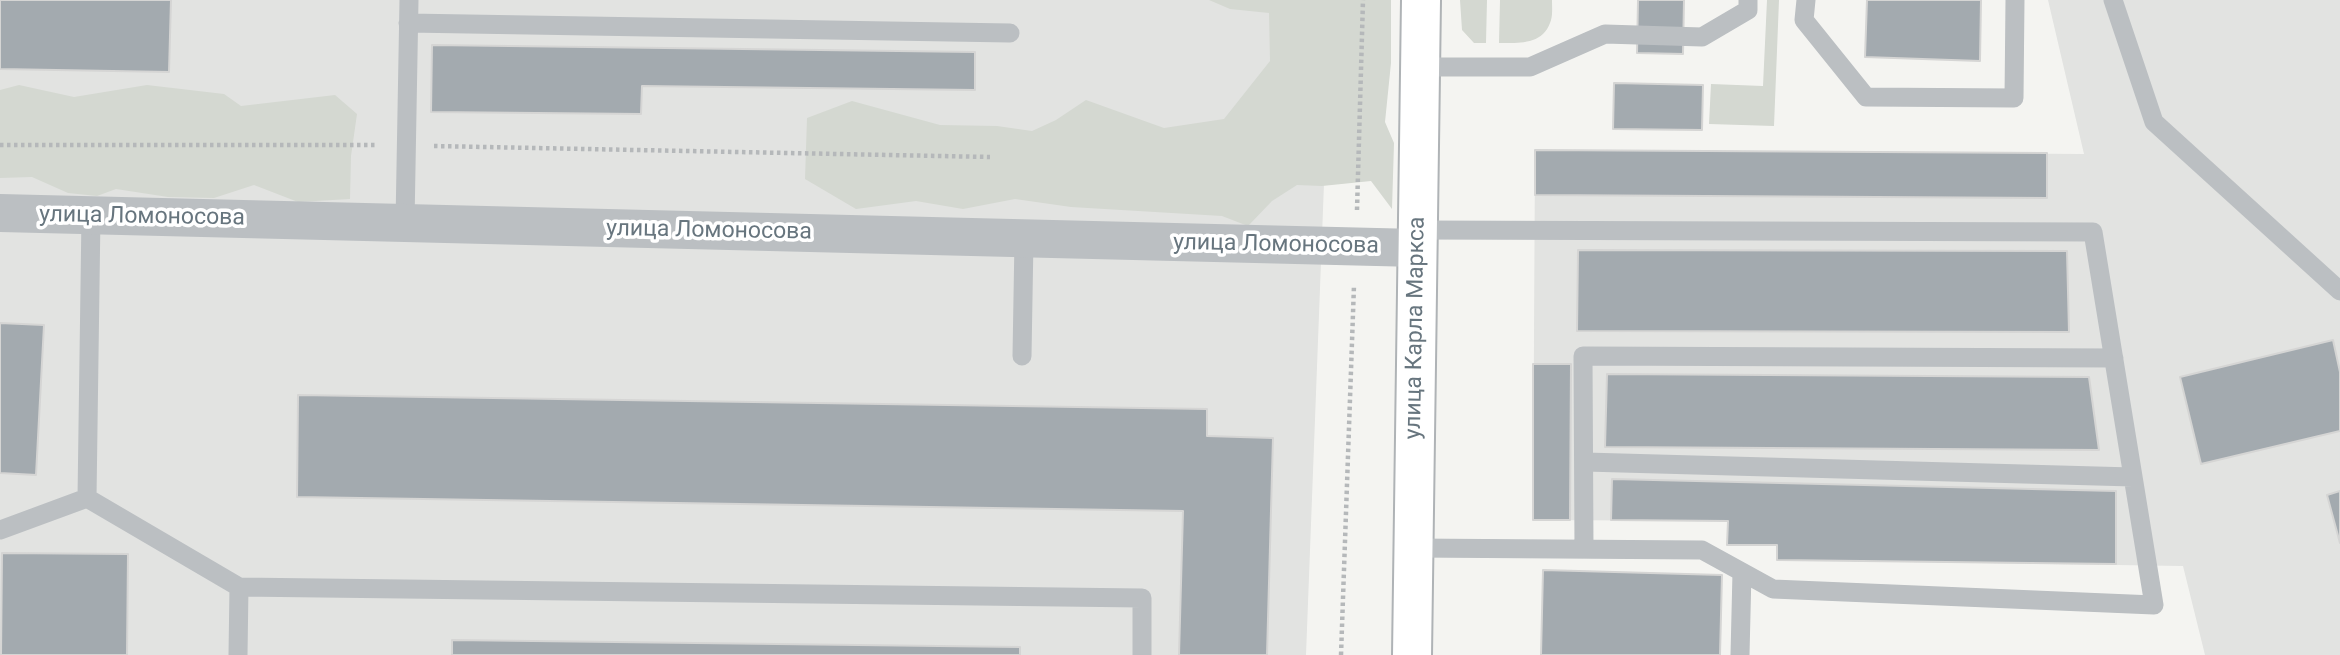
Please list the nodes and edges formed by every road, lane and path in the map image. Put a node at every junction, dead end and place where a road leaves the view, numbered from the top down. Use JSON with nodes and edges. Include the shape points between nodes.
{"nodes":[{"id":1,"x":409,"y":0,"type":"edge"},
{"id":2,"x":1363,"y":0,"type":"edge"},
{"id":3,"x":1421,"y":0,"type":"edge"},
{"id":4,"x":1748,"y":0,"type":"edge"},
{"id":5,"x":1806,"y":0,"type":"edge"},
{"id":6,"x":2015,"y":0,"type":"edge"},
{"id":7,"x":2113,"y":0,"type":"edge"},
{"id":8,"x":408,"y":23,"type":"junction"},
{"id":9,"x":1010,"y":33,"type":"dead end"},
{"id":10,"x":1420,"y":67,"type":"junction"},
{"id":11,"x":0,"y":145,"type":"edge"},
{"id":12,"x":406,"y":145,"type":"junction"},
{"id":13,"x":990,"y":157,"type":"dead end"},
{"id":14,"x":0,"y":213,"type":"edge"},
{"id":15,"x":91,"y":215,"type":"junction"},
{"id":16,"x":405,"y":223,"type":"junction"},
{"id":17,"x":1024,"y":239,"type":"junction"},
{"id":18,"x":1418,"y":239,"type":"junction"},
{"id":19,"x":1356,"y":247,"type":"junction"},
{"id":20,"x":2340,"y":291,"type":"edge"},
{"id":21,"x":1022,"y":356,"type":"dead end"},
{"id":22,"x":2114,"y":358,"type":"junction"},
{"id":23,"x":1585,"y":462,"type":"junction"},
{"id":24,"x":2133,"y":477,"type":"junction"},
{"id":25,"x":87,"y":498,"type":"junction"},
{"id":26,"x":0,"y":530,"type":"edge"},
{"id":27,"x":1413,"y":548,"type":"junction"},
{"id":28,"x":1584,"y":549,"type":"junction"},
{"id":29,"x":1742,"y":572,"type":"junction"},
{"id":30,"x":239,"y":587,"type":"junction"},
{"id":31,"x":238,"y":655,"type":"edge"},
{"id":32,"x":1142,"y":655,"type":"edge"},
{"id":33,"x":1341,"y":655,"type":"edge"},
{"id":34,"x":1412,"y":655,"type":"edge"},
{"id":35,"x":1740,"y":655,"type":"edge"}],
"edges":[{"from":1,"to":8,"type":"lane"},
{"from":2,"to":19,"type":"path"},
{"from":3,"to":10,"type":"main road","name":"улица Карла Маркса"},
{"from":4,"to":10,"type":"lane","via":[[1748,10],[1702,37],[1605,34],[1530,67]]},
{"from":5,"to":6,"type":"lane","via":[[1804,19],[1866,97],[2014,98]]},
{"from":7,"to":20,"type":"lane","via":[[2154,122]]},
{"from":8,"to":9,"type":"lane"},
{"from":8,"to":12,"type":"lane"},
{"from":10,"to":18,"type":"main road","name":"улица Карла Маркса"},
{"from":11,"to":12,"type":"path"},
{"from":12,"to":13,"type":"path"},
{"from":12,"to":16,"type":"lane"},
{"from":14,"to":15,"type":"street","name":"улица Ломоносова"},
{"from":15,"to":16,"type":"street","name":"улица Ломоносова"},
{"from":15,"to":25,"type":"lane"},
{"from":16,"to":17,"type":"street","name":"улица Ломоносова"},
{"from":17,"to":19,"type":"street","name":"улица Ломоносова"},
{"from":17,"to":21,"type":"lane"},
{"from":18,"to":19,"type":"street","name":"улица Ломоносова"},
{"from":18,"to":22,"type":"lane","via":[[2093,232]]},
{"from":18,"to":27,"type":"main road","name":"улица Карла Маркса"},
{"from":19,"to":33,"type":"path"},
{"from":22,"to":23,"type":"lane","via":[[1583,356]]},
{"from":22,"to":24,"type":"lane"},
{"from":23,"to":24,"type":"lane"},
{"from":23,"to":28,"type":"lane"},
{"from":24,"to":29,"type":"lane","via":[[2154,605],[1773,589]]},
{"from":25,"to":26,"type":"lane"},
{"from":25,"to":30,"type":"lane"},
{"from":27,"to":28,"type":"lane"},
{"from":27,"to":34,"type":"main road","name":"улица Карла Маркса"},
{"from":28,"to":29,"type":"lane","via":[[1702,550]]},
{"from":29,"to":35,"type":"lane"},
{"from":30,"to":31,"type":"lane"},
{"from":30,"to":32,"type":"lane","via":[[1142,598]]}]}
